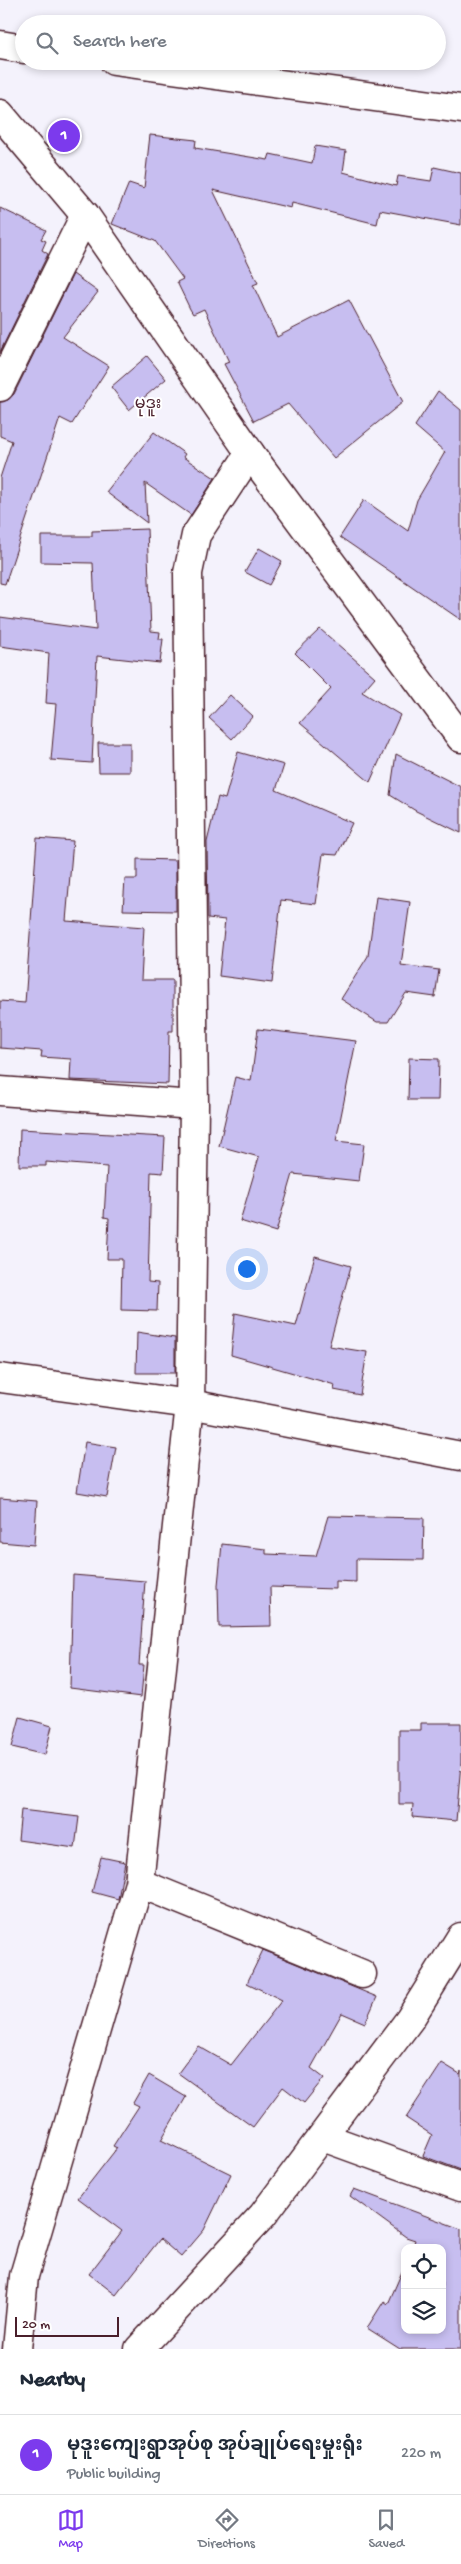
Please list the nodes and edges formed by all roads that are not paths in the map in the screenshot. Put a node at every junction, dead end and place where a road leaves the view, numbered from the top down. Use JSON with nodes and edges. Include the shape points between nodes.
{"nodes":[{"id":1,"x":0,"y":45,"type":"edge"},
{"id":2,"x":15,"y":48,"type":"edge"},
{"id":3,"x":179,"y":70,"type":"edge"},
{"id":4,"x":461,"y":109,"type":"edge"},
{"id":5,"x":0,"y":114,"type":"edge"},
{"id":6,"x":85,"y":215,"type":"junction"},
{"id":7,"x":0,"y":387,"type":"edge"},
{"id":8,"x":250,"y":453,"type":"junction"},
{"id":9,"x":461,"y":738,"type":"edge"},
{"id":10,"x":0,"y":1090,"type":"edge"},
{"id":11,"x":194,"y":1105,"type":"junction"},
{"id":12,"x":0,"y":1378,"type":"edge"},
{"id":13,"x":190,"y":1404,"type":"junction"},
{"id":14,"x":461,"y":1456,"type":"edge"},
{"id":15,"x":139,"y":1884,"type":"junction"},
{"id":16,"x":461,"y":1938,"type":"edge"},
{"id":17,"x":362,"y":1974,"type":"dead end"},
{"id":18,"x":323,"y":2136,"type":"junction"},
{"id":19,"x":461,"y":2187,"type":"edge"},
{"id":20,"x":17,"y":2349,"type":"edge"},
{"id":21,"x":139,"y":2349,"type":"edge"}],
"edges":[{"from":1,"to":2,"type":"street"},
{"from":3,"to":4,"type":"street"},
{"from":5,"to":6,"type":"street"},
{"from":6,"to":7,"type":"street"},
{"from":6,"to":8,"type":"street"},
{"from":8,"to":9,"type":"street"},
{"from":8,"to":11,"type":"street","via":[[196,535],[188,574]]},
{"from":10,"to":11,"type":"street"},
{"from":11,"to":13,"type":"street"},
{"from":12,"to":13,"type":"street"},
{"from":13,"to":14,"type":"street"},
{"from":13,"to":15,"type":"street"},
{"from":15,"to":17,"type":"street"},
{"from":15,"to":20,"type":"street","via":[[24,2276]]},
{"from":16,"to":18,"type":"street","via":[[410,2019]]},
{"from":18,"to":19,"type":"street"},
{"from":18,"to":21,"type":"street","via":[[264,2215]]}]}
